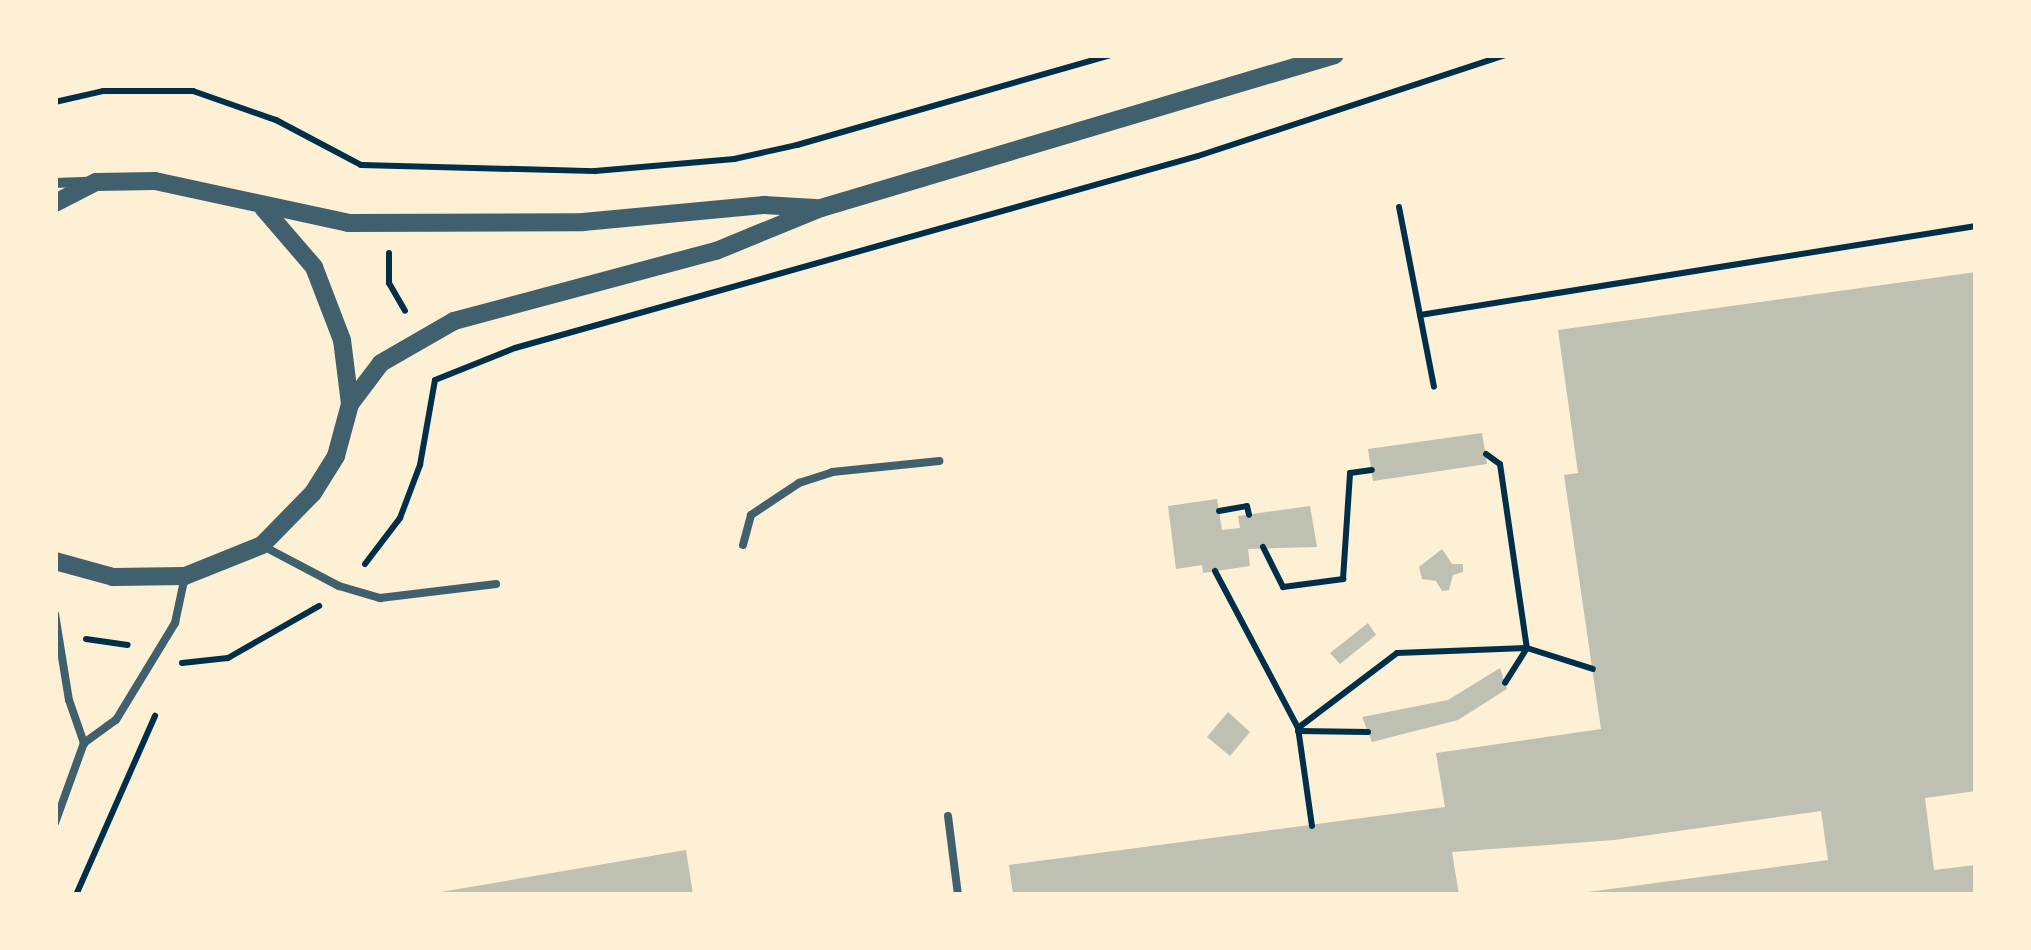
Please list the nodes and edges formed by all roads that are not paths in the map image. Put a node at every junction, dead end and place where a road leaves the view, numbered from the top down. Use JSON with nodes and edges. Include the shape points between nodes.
{"nodes":[{"id":1,"x":1334,"y":55,"type":"edge"},
{"id":2,"x":96,"y":182,"type":"junction"},
{"id":3,"x":55,"y":183,"type":"edge"},
{"id":4,"x":55,"y":203,"type":"edge"},
{"id":5,"x":820,"y":208,"type":"junction"},
{"id":6,"x":264,"y":209,"type":"junction"},
{"id":7,"x":350,"y":404,"type":"junction"},
{"id":8,"x":939,"y":461,"type":"dead end"},
{"id":9,"x":262,"y":545,"type":"junction"},
{"id":10,"x":743,"y":545,"type":"dead end"},
{"id":11,"x":55,"y":560,"type":"edge"},
{"id":12,"x":185,"y":576,"type":"junction"},
{"id":13,"x":496,"y":584,"type":"dead end"},
{"id":14,"x":55,"y":614,"type":"edge"},
{"id":15,"x":84,"y":743,"type":"junction"},
{"id":16,"x":948,"y":816,"type":"dead end"},
{"id":17,"x":55,"y":822,"type":"edge"},
{"id":18,"x":958,"y":895,"type":"edge"}],
"edges":[{"from":1,"to":5,"type":"street"},
{"from":2,"to":3,"type":"street"},
{"from":2,"to":4,"type":"street"},
{"from":2,"to":6,"type":"street","via":[[154,181]]},
{"from":5,"to":6,"type":"street","via":[[764,205],[583,222],[348,223]]},
{"from":5,"to":7,"type":"street","via":[[716,250],[454,321],[382,363]]},
{"from":6,"to":7,"type":"street","via":[[314,267],[342,340]]},
{"from":7,"to":9,"type":"street","via":[[336,456],[314,494]]},
{"from":8,"to":10,"type":"lane","via":[[832,472],[798,483],[751,515]]},
{"from":9,"to":12,"type":"street"},
{"from":9,"to":13,"type":"lane","via":[[339,586],[380,598]]},
{"from":11,"to":12,"type":"street","via":[[112,578]]},
{"from":12,"to":15,"type":"lane","via":[[175,623],[116,720]]},
{"from":14,"to":15,"type":"lane","via":[[69,700]]},
{"from":15,"to":17,"type":"lane"},
{"from":16,"to":18,"type":"lane"}]}
